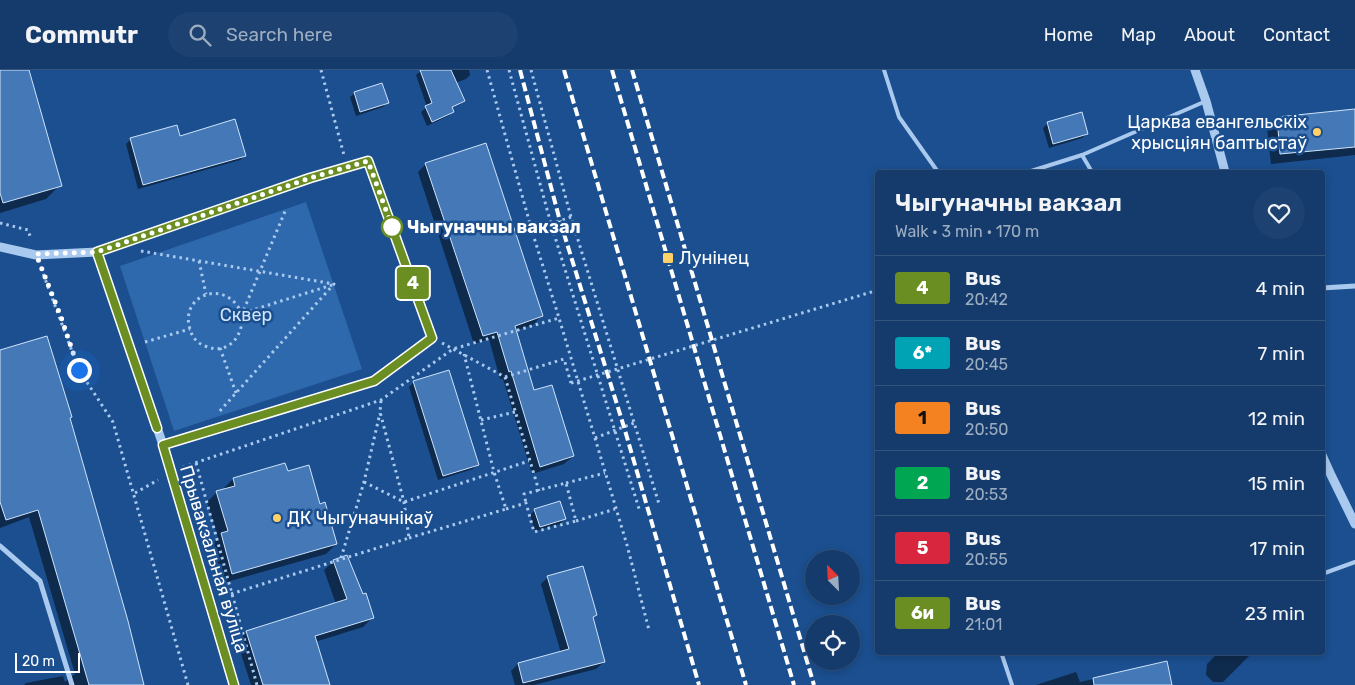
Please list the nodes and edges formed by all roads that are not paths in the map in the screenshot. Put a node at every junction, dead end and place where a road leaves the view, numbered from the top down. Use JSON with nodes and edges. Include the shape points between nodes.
{"nodes":[{"id":1,"x":884,"y":70,"type":"edge"},
{"id":2,"x":1195,"y":70,"type":"edge"},
{"id":3,"x":1206,"y":101,"type":"junction"},
{"id":4,"x":1082,"y":156,"type":"junction"},
{"id":5,"x":937,"y":170,"type":"edge"},
{"id":6,"x":1035,"y":170,"type":"edge"},
{"id":7,"x":1091,"y":170,"type":"edge"},
{"id":8,"x":1224,"y":170,"type":"edge"},
{"id":9,"x":0,"y":247,"type":"edge"},
{"id":10,"x":97,"y":252,"type":"junction"},
{"id":11,"x":1355,"y":286,"type":"edge"},
{"id":12,"x":1325,"y":288,"type":"edge"},
{"id":13,"x":163,"y":445,"type":"junction"},
{"id":14,"x":1325,"y":462,"type":"edge"},
{"id":15,"x":1355,"y":524,"type":"edge"},
{"id":16,"x":0,"y":546,"type":"edge"},
{"id":17,"x":1355,"y":562,"type":"edge"},
{"id":18,"x":1325,"y":573,"type":"edge"},
{"id":19,"x":1002,"y":655,"type":"edge"},
{"id":20,"x":72,"y":685,"type":"edge"},
{"id":21,"x":234,"y":685,"type":"edge"},
{"id":22,"x":1012,"y":685,"type":"edge"}],
"edges":[{"from":1,"to":5,"type":"lane","via":[[899,117]]},
{"from":2,"to":3,"type":"street"},
{"from":3,"to":4,"type":"lane"},
{"from":3,"to":8,"type":"street"},
{"from":4,"to":6,"type":"lane"},
{"from":4,"to":7,"type":"lane"},
{"from":9,"to":10,"type":"street","via":[[36,254]]},
{"from":10,"to":13,"type":"street","name":"Прывакзальная вуліца"},
{"from":10,"to":13,"type":"street","via":[[368,161],[432,338],[374,381]]},
{"from":11,"to":12,"type":"street"},
{"from":13,"to":21,"type":"street","name":"Прывакзальная вуліца"},
{"from":14,"to":15,"type":"street"},
{"from":16,"to":20,"type":"street","via":[[40,581]]},
{"from":17,"to":18,"type":"lane"},
{"from":19,"to":22,"type":"lane"}]}
